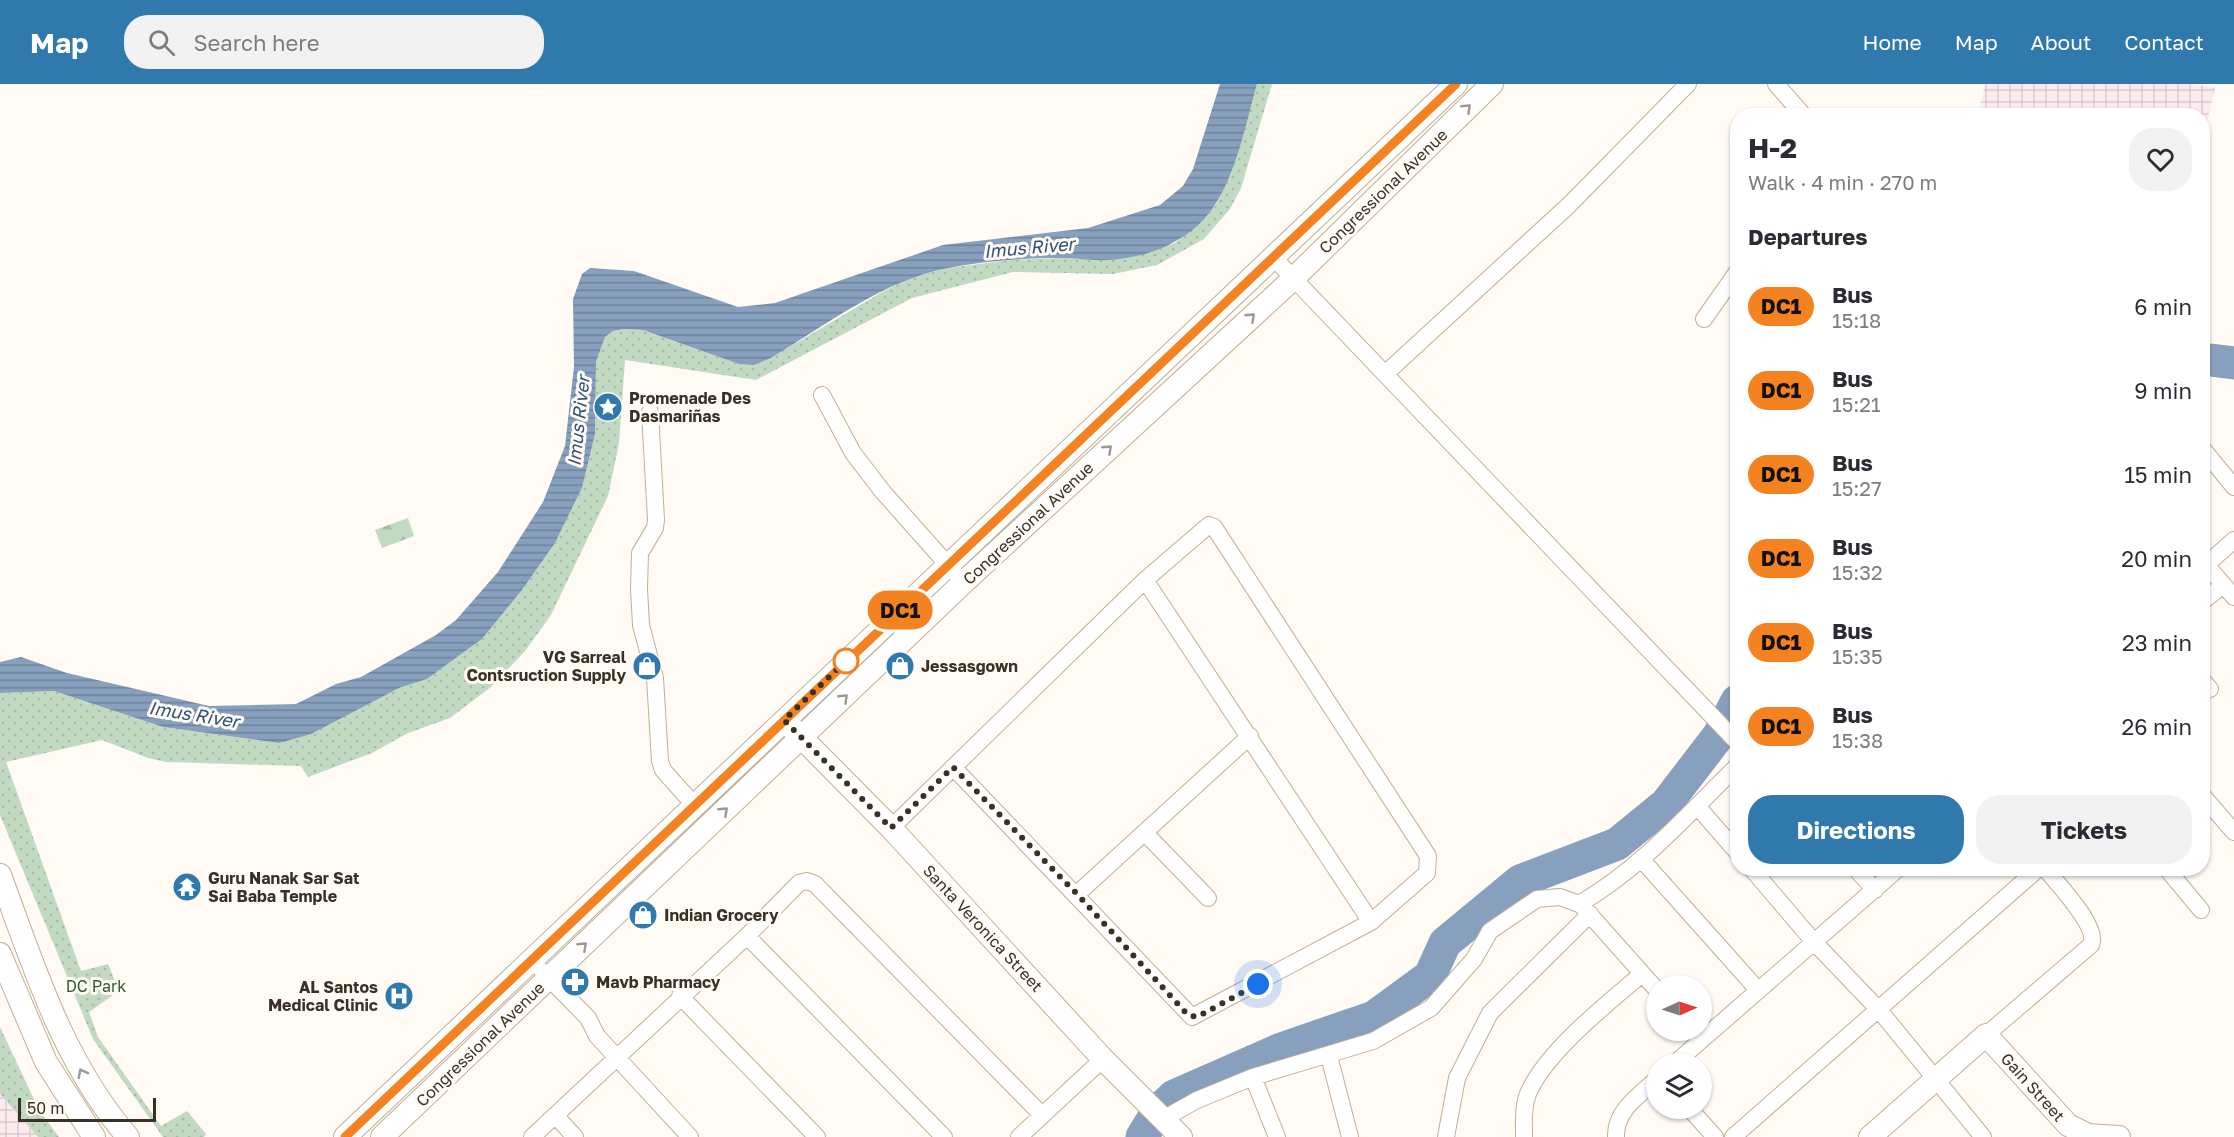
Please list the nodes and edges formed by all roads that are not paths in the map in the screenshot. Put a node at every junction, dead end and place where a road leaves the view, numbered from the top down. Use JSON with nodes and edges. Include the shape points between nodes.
{"nodes":[{"id":1,"x":1456,"y":84,"type":"edge"},
{"id":2,"x":1492,"y":84,"type":"edge"},
{"id":3,"x":1688,"y":84,"type":"edge"},
{"id":4,"x":1776,"y":84,"type":"edge"},
{"id":5,"x":1797,"y":108,"type":"edge"},
{"id":6,"x":1274,"y":258,"type":"junction"},
{"id":7,"x":1293,"y":279,"type":"junction"},
{"id":8,"x":1730,"y":282,"type":"edge"},
{"id":9,"x":1704,"y":319,"type":"dead end"},
{"id":10,"x":1385,"y":374,"type":"junction"},
{"id":11,"x":822,"y":395,"type":"dead end"},
{"id":12,"x":650,"y":412,"type":"dead end"},
{"id":13,"x":2210,"y":458,"type":"edge"},
{"id":14,"x":2234,"y":487,"type":"edge"},
{"id":15,"x":2234,"y":540,"type":"edge"},
{"id":16,"x":2210,"y":558,"type":"edge"},
{"id":17,"x":947,"y":565,"type":"junction"},
{"id":18,"x":2210,"y":569,"type":"edge"},
{"id":19,"x":1145,"y":580,"type":"junction"},
{"id":20,"x":964,"y":582,"type":"junction"},
{"id":21,"x":2229,"y":591,"type":"edge"},
{"id":22,"x":2210,"y":599,"type":"edge"},
{"id":23,"x":784,"y":720,"type":"junction"},
{"id":24,"x":1730,"y":734,"type":"edge"},
{"id":25,"x":1250,"y":736,"type":"junction"},
{"id":26,"x":802,"y":738,"type":"junction"},
{"id":27,"x":953,"y":767,"type":"junction"},
{"id":28,"x":1730,"y":773,"type":"edge"},
{"id":29,"x":2210,"y":804,"type":"edge"},
{"id":30,"x":695,"y":806,"type":"junction"},
{"id":31,"x":1697,"y":806,"type":"junction"},
{"id":32,"x":891,"y":828,"type":"junction"},
{"id":33,"x":2234,"y":832,"type":"edge"},
{"id":34,"x":1145,"y":833,"type":"junction"},
{"id":35,"x":1730,"y":844,"type":"edge"},
{"id":36,"x":1642,"y":860,"type":"junction"},
{"id":37,"x":0,"y":875,"type":"edge"},
{"id":38,"x":1758,"y":876,"type":"edge"},
{"id":39,"x":1862,"y":876,"type":"edge"},
{"id":40,"x":1890,"y":876,"type":"edge"},
{"id":41,"x":2030,"y":876,"type":"edge"},
{"id":42,"x":2051,"y":876,"type":"edge"},
{"id":43,"x":2173,"y":876,"type":"edge"},
{"id":44,"x":1875,"y":890,"type":"junction"},
{"id":45,"x":1077,"y":894,"type":"junction"},
{"id":46,"x":1208,"y":898,"type":"dead end"},
{"id":47,"x":1584,"y":909,"type":"junction"},
{"id":48,"x":2201,"y":910,"type":"dead end"},
{"id":49,"x":1371,"y":922,"type":"junction"},
{"id":50,"x":747,"y":936,"type":"junction"},
{"id":51,"x":1814,"y":942,"type":"junction"},
{"id":52,"x":0,"y":954,"type":"edge"},
{"id":53,"x":527,"y":964,"type":"junction"},
{"id":54,"x":1642,"y":974,"type":"junction"},
{"id":55,"x":1646,"y":979,"type":"edge"},
{"id":56,"x":545,"y":982,"type":"junction"},
{"id":57,"x":1758,"y":990,"type":"junction"},
{"id":58,"x":680,"y":996,"type":"junction"},
{"id":59,"x":1879,"y":1010,"type":"junction"},
{"id":60,"x":1712,"y":1024,"type":"edge"},
{"id":61,"x":1986,"y":1035,"type":"junction"},
{"id":62,"x":1693,"y":1041,"type":"edge"},
{"id":63,"x":1683,"y":1053,"type":"edge"},
{"id":64,"x":1329,"y":1056,"type":"junction"},
{"id":65,"x":615,"y":1057,"type":"junction"},
{"id":66,"x":1103,"y":1059,"type":"junction"},
{"id":67,"x":1253,"y":1077,"type":"junction"},
{"id":68,"x":1935,"y":1078,"type":"junction"},
{"id":69,"x":1646,"y":1089,"type":"edge"},
{"id":70,"x":1041,"y":1114,"type":"junction"},
{"id":71,"x":556,"y":1116,"type":"junction"},
{"id":72,"x":1162,"y":1117,"type":"junction"},
{"id":73,"x":1699,"y":1119,"type":"edge"},
{"id":74,"x":94,"y":1137,"type":"edge"},
{"id":75,"x":128,"y":1137,"type":"edge"},
{"id":76,"x":345,"y":1137,"type":"edge"},
{"id":77,"x":382,"y":1137,"type":"edge"},
{"id":78,"x":532,"y":1137,"type":"edge"},
{"id":79,"x":575,"y":1137,"type":"edge"},
{"id":80,"x":690,"y":1137,"type":"edge"},
{"id":81,"x":817,"y":1137,"type":"edge"},
{"id":82,"x":944,"y":1137,"type":"edge"},
{"id":83,"x":1018,"y":1137,"type":"edge"},
{"id":84,"x":1181,"y":1137,"type":"edge"},
{"id":85,"x":1277,"y":1137,"type":"edge"},
{"id":86,"x":1350,"y":1137,"type":"edge"},
{"id":87,"x":1446,"y":1137,"type":"edge"},
{"id":88,"x":1524,"y":1137,"type":"edge"},
{"id":89,"x":1616,"y":1137,"type":"edge"},
{"id":90,"x":1715,"y":1137,"type":"edge"},
{"id":91,"x":1733,"y":1137,"type":"edge"},
{"id":92,"x":1870,"y":1137,"type":"edge"},
{"id":93,"x":1983,"y":1137,"type":"edge"},
{"id":94,"x":2119,"y":1137,"type":"edge"}],
"edges":[{"from":1,"to":6,"type":"main road","name":"Congressional Avenue"},
{"from":7,"to":2,"type":"main road","name":"Congressional Avenue","one_way":true},
{"from":3,"to":10,"type":"street","via":[[1569,205]]},
{"from":4,"to":5,"type":"street"},
{"from":6,"to":7,"type":"street"},
{"from":6,"to":17,"type":"main road","name":"Congressional Avenue"},
{"from":7,"to":10,"type":"street"},
{"from":20,"to":7,"type":"main road","name":"Congressional Avenue","one_way":true},
{"from":8,"to":9,"type":"street"},
{"from":10,"to":24,"type":"street"},
{"from":11,"to":17,"type":"street","via":[[853,453]]},
{"from":12,"to":30,"type":"street","via":[[656,520],[640,553],[641,625],[655,678],[660,761],[663,770]]},
{"from":13,"to":14,"type":"street"},
{"from":15,"to":16,"type":"street"},
{"from":17,"to":20,"type":"street"},
{"from":17,"to":23,"type":"main road","name":"Congressional Avenue"},
{"from":18,"to":21,"type":"street"},
{"from":19,"to":25,"type":"street"},
{"from":19,"to":27,"type":"street"},
{"from":19,"to":49,"type":"street","via":[[1204,526],[1214,527],[1428,856],[1427,873]]},
{"from":26,"to":20,"type":"main road","name":"Congressional Avenue","one_way":true},
{"from":21,"to":22,"type":"street"},
{"from":23,"to":26,"type":"main road","name":"Santa Veronica Street"},
{"from":23,"to":30,"type":"main road","name":"Congressional Avenue"},
{"from":25,"to":34,"type":"street"},
{"from":25,"to":49,"type":"street"},
{"from":26,"to":32,"type":"main road","name":"Santa Veronica Street"},
{"from":56,"to":26,"type":"main road","name":"Congressional Avenue","one_way":true},
{"from":27,"to":32,"type":"street"},
{"from":27,"to":45,"type":"street"},
{"from":28,"to":31,"type":"street"},
{"from":29,"to":33,"type":"street"},
{"from":30,"to":53,"type":"main road","name":"Congressional Avenue"},
{"from":31,"to":35,"type":"street"},
{"from":31,"to":36,"type":"street"},
{"from":32,"to":66,"type":"main road","name":"Santa Veronica Street"},
{"from":34,"to":45,"type":"street"},
{"from":34,"to":46,"type":"street"},
{"from":36,"to":47,"type":"street"},
{"from":36,"to":57,"type":"street"},
{"from":75,"to":37,"type":"main road","one_way":true,"via":[[89,1086],[70,1052]]},
{"from":38,"to":51,"type":"street"},
{"from":39,"to":44,"type":"street"},
{"from":40,"to":44,"type":"street"},
{"from":41,"to":59,"type":"street"},
{"from":42,"to":61,"type":"street","via":[[2091,927],[2094,940]]},
{"from":43,"to":48,"type":"street"},
{"from":44,"to":51,"type":"street"},
{"from":45,"to":49,"type":"street","via":[[1192,1017]]},
{"from":47,"to":54,"type":"street"},
{"from":47,"to":64,"type":"street","via":[[1560,897],[1537,898],[1490,931],[1474,959],[1431,1008],[1373,1041]]},
{"from":47,"to":87,"type":"street","via":[[1490,1013],[1457,1078]]},
{"from":50,"to":58,"type":"street"},
{"from":50,"to":70,"type":"street","via":[[799,883],[815,884]]},
{"from":50,"to":82,"type":"street"},
{"from":51,"to":57,"type":"street"},
{"from":51,"to":59,"type":"street"},
{"from":52,"to":74,"type":"main road","via":[[46,1062]]},
{"from":53,"to":56,"type":"street"},
{"from":53,"to":76,"type":"main road","name":"Congressional Avenue"},
{"from":54,"to":55,"type":"street"},
{"from":54,"to":88,"type":"street","via":[[1581,1026],[1538,1078],[1526,1099]]},
{"from":56,"to":65,"type":"street","via":[[580,1026],[597,1036]]},
{"from":56,"to":77,"type":"main road","name":"Congressional Avenue"},
{"from":57,"to":60,"type":"street"},
{"from":58,"to":65,"type":"street"},
{"from":58,"to":81,"type":"street"},
{"from":59,"to":68,"type":"street"},
{"from":59,"to":91,"type":"street"},
{"from":61,"to":68,"type":"main road"},
{"from":61,"to":94,"type":"main road","name":"Gain Street","via":[[2068,1125],[2088,1135]]},
{"from":62,"to":63,"type":"street"},
{"from":64,"to":67,"type":"street"},
{"from":64,"to":86,"type":"street"},
{"from":65,"to":71,"type":"street"},
{"from":65,"to":80,"type":"street"},
{"from":66,"to":70,"type":"street"},
{"from":66,"to":72,"type":"main road","name":"Santa Veronica Street"},
{"from":67,"to":72,"type":"street"},
{"from":67,"to":85,"type":"street"},
{"from":68,"to":92,"type":"main road"},
{"from":68,"to":93,"type":"street"},
{"from":69,"to":89,"type":"street","via":[[1625,1108],[1617,1121]]},
{"from":70,"to":83,"type":"street"},
{"from":71,"to":78,"type":"street"},
{"from":71,"to":79,"type":"street"},
{"from":72,"to":84,"type":"main road","name":"Santa Veronica Street"},
{"from":73,"to":90,"type":"street"}]}
